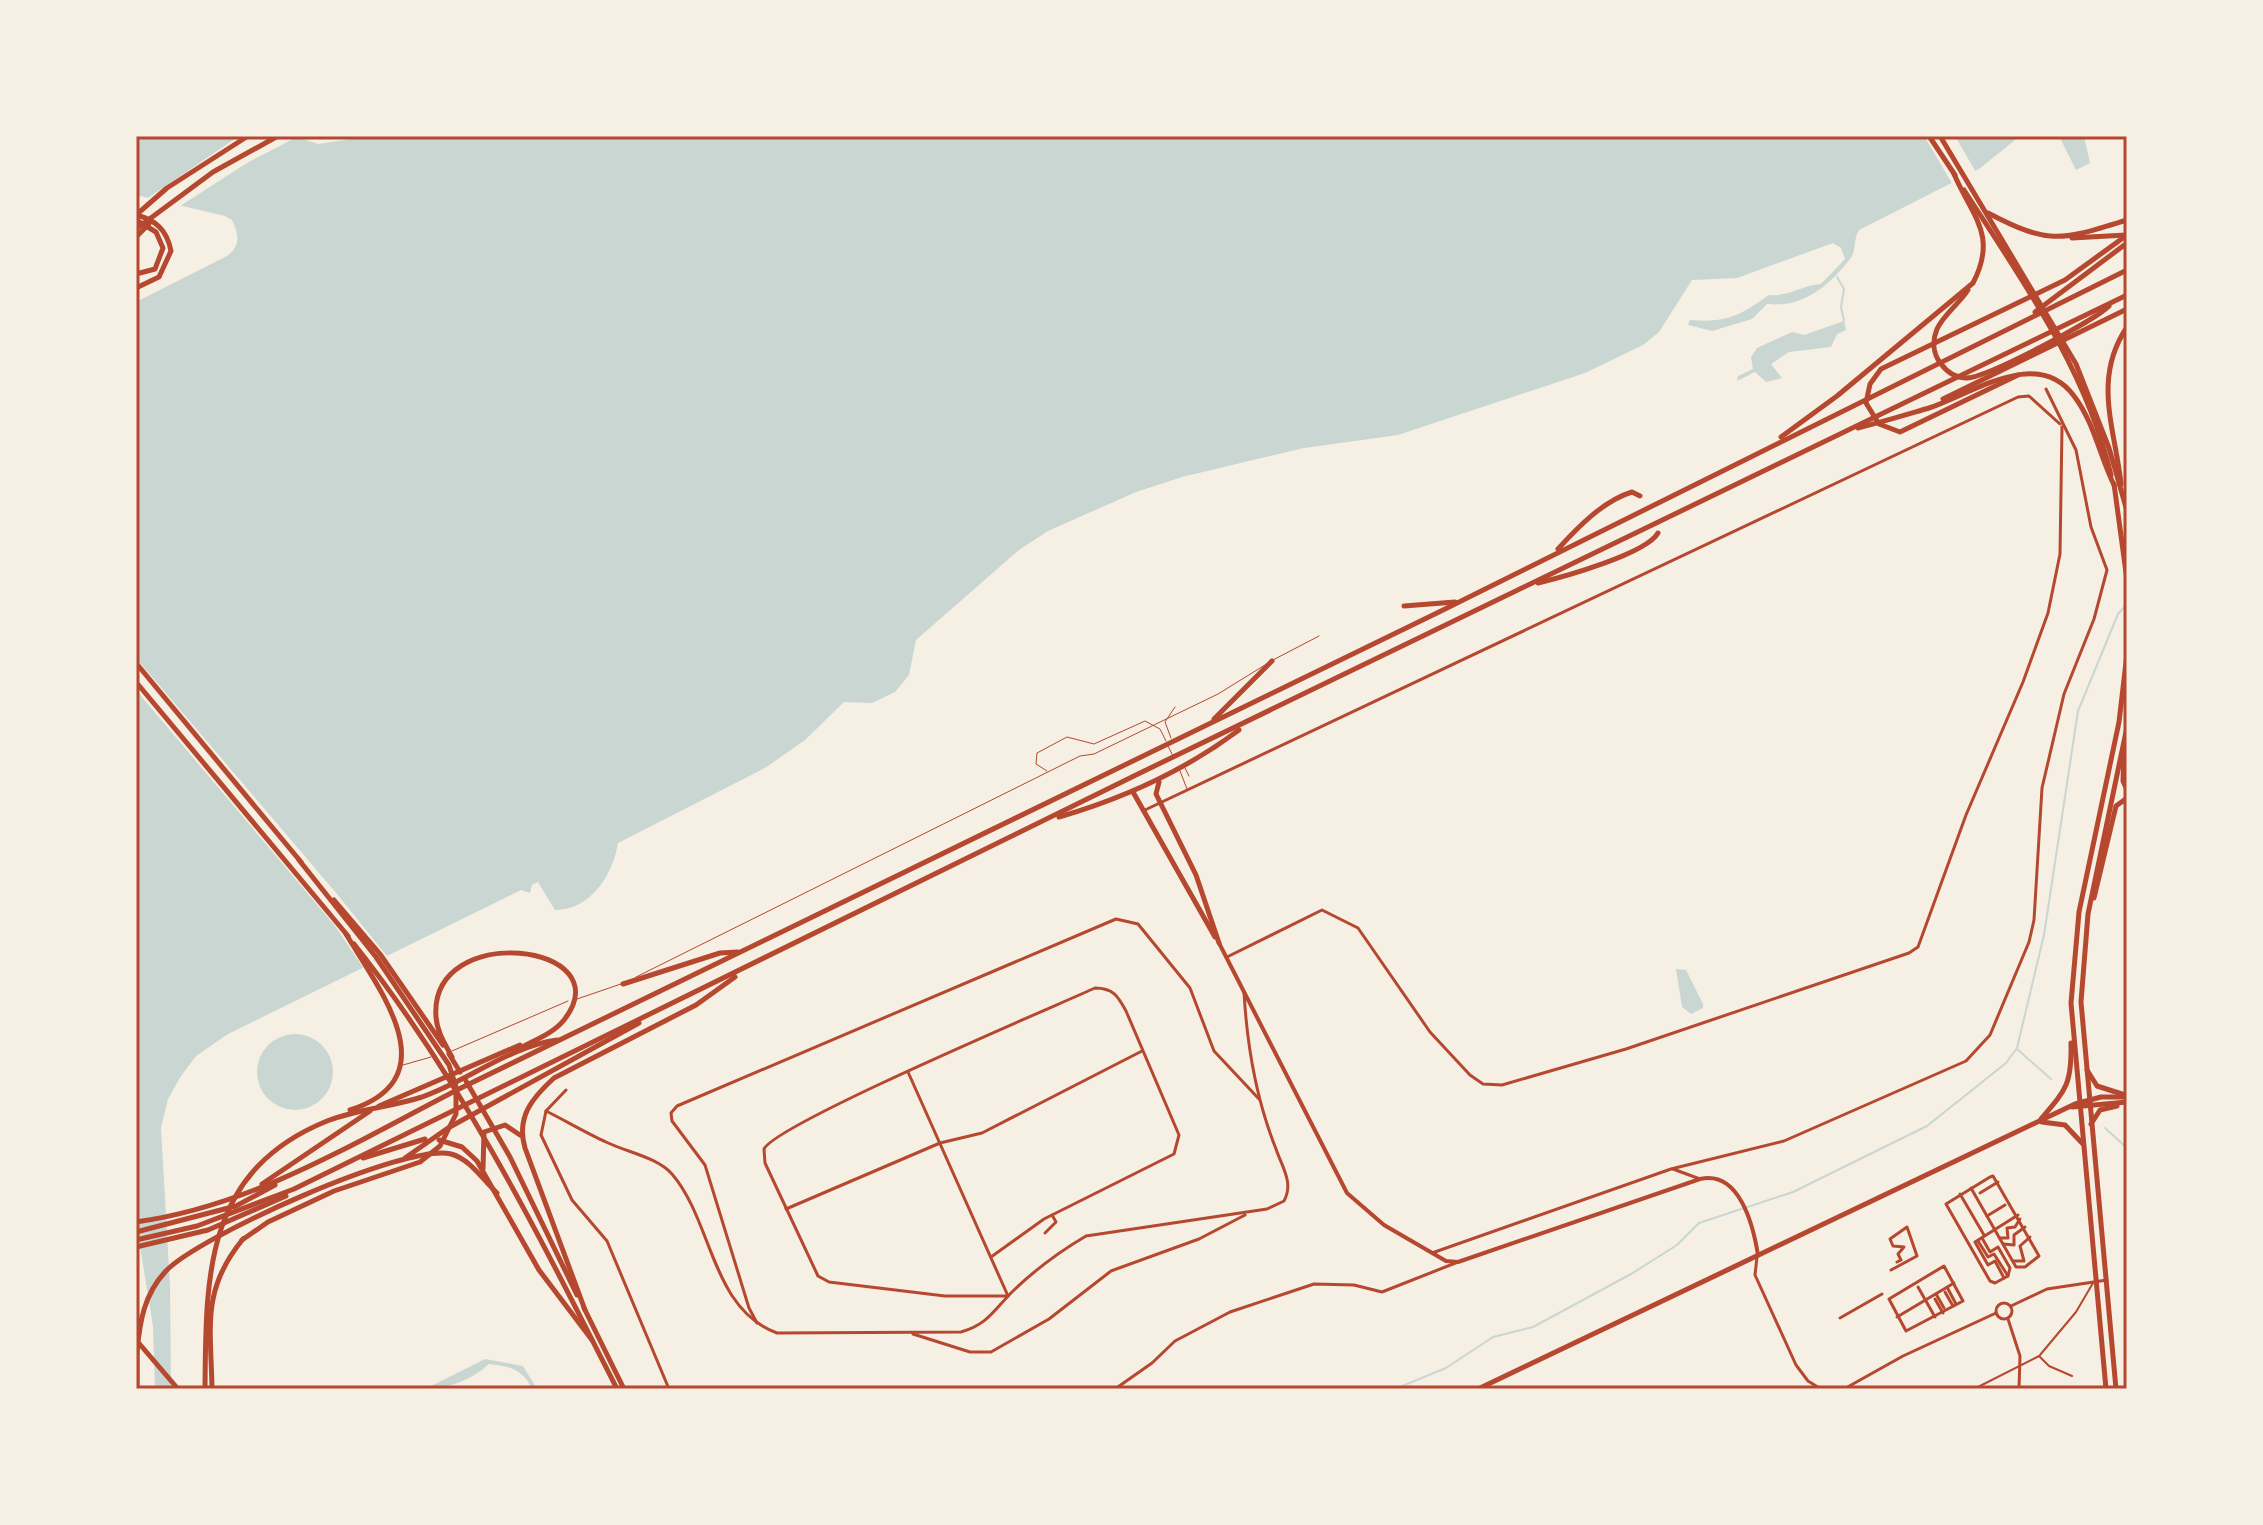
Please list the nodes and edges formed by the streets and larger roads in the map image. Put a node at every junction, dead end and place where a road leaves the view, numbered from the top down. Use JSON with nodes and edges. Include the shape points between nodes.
{"nodes":[{"id":1,"x":248,"y":136,"type":"edge"},
{"id":2,"x":278,"y":136,"type":"edge"},
{"id":3,"x":1929,"y":136,"type":"edge"},
{"id":4,"x":1940,"y":136,"type":"edge"},
{"id":5,"x":1954,"y":174,"type":"junction"},
{"id":6,"x":1988,"y":213,"type":"junction"},
{"id":7,"x":136,"y":217,"type":"edge"},
{"id":8,"x":2127,"y":220,"type":"edge"},
{"id":9,"x":137,"y":232,"type":"edge"},
{"id":10,"x":2127,"y":235,"type":"edge"},
{"id":11,"x":2058,"y":239,"type":"junction"},
{"id":12,"x":2126,"y":244,"type":"edge"},
{"id":13,"x":2127,"y":270,"type":"edge"},
{"id":14,"x":136,"y":274,"type":"edge"},
{"id":15,"x":1973,"y":283,"type":"junction"},
{"id":16,"x":136,"y":288,"type":"edge"},
{"id":17,"x":2127,"y":295,"type":"edge"},
{"id":18,"x":2112,"y":302,"type":"junction"},
{"id":19,"x":2127,"y":309,"type":"edge"},
{"id":20,"x":2021,"y":323,"type":"junction"},
{"id":21,"x":2127,"y":327,"type":"edge"},
{"id":22,"x":2018,"y":375,"type":"junction"},
{"id":23,"x":2046,"y":389,"type":"dead end"},
{"id":24,"x":1920,"y":410,"type":"junction"},
{"id":25,"x":2062,"y":427,"type":"junction"},
{"id":26,"x":1844,"y":432,"type":"junction"},
{"id":27,"x":1767,"y":447,"type":"junction"},
{"id":28,"x":2118,"y":485,"type":"junction"},
{"id":29,"x":1640,"y":496,"type":"dead end"},
{"id":30,"x":2127,"y":511,"type":"edge"},
{"id":31,"x":1658,"y":533,"type":"dead end"},
{"id":32,"x":1555,"y":552,"type":"junction"},
{"id":33,"x":2127,"y":580,"type":"edge"},
{"id":34,"x":1525,"y":586,"type":"junction"},
{"id":35,"x":1460,"y":601,"type":"junction"},
{"id":36,"x":1404,"y":606,"type":"dead end"},
{"id":37,"x":2127,"y":654,"type":"edge"},
{"id":38,"x":1272,"y":661,"type":"road end"},
{"id":39,"x":136,"y":663,"type":"edge"},
{"id":40,"x":136,"y":682,"type":"edge"},
{"id":41,"x":1250,"y":722,"type":"junction"},
{"id":42,"x":1207,"y":725,"type":"junction"},
{"id":43,"x":2127,"y":727,"type":"edge"},
{"id":44,"x":2126,"y":735,"type":"edge"},
{"id":45,"x":1161,"y":779,"type":"junction"},
{"id":46,"x":2127,"y":790,"type":"edge"},
{"id":47,"x":1133,"y":792,"type":"junction"},
{"id":48,"x":2127,"y":798,"type":"edge"},
{"id":49,"x":1160,"y":803,"type":"junction"},
{"id":50,"x":1145,"y":810,"type":"junction"},
{"id":51,"x":1047,"y":821,"type":"junction"},
{"id":52,"x":299,"y":860,"type":"junction"},
{"id":53,"x":1205,"y":900,"type":"junction"},
{"id":54,"x":1195,"y":906,"type":"junction"},
{"id":55,"x":2088,"y":914,"type":"junction"},
{"id":56,"x":346,"y":934,"type":"junction"},
{"id":57,"x":1219,"y":943,"type":"junction"},
{"id":58,"x":743,"y":952,"type":"junction"},
{"id":59,"x":1227,"y":957,"type":"junction"},
{"id":60,"x":750,"y":966,"type":"junction"},
{"id":61,"x":623,"y":984,"type":"road end"},
{"id":62,"x":1243,"y":989,"type":"junction"},
{"id":63,"x":653,"y":1014,"type":"junction"},
{"id":64,"x":2072,"y":1027,"type":"junction"},
{"id":65,"x":536,"y":1039,"type":"junction"},
{"id":66,"x":564,"y":1039,"type":"junction"},
{"id":67,"x":1142,"y":1051,"type":"junction"},
{"id":68,"x":452,"y":1057,"type":"junction"},
{"id":69,"x":497,"y":1060,"type":"junction"},
{"id":70,"x":2085,"y":1066,"type":"junction"},
{"id":71,"x":908,"y":1072,"type":"junction"},
{"id":72,"x":566,"y":1090,"type":"dead end"},
{"id":73,"x":1259,"y":1099,"type":"junction"},
{"id":74,"x":2127,"y":1099,"type":"edge"},
{"id":75,"x":2089,"y":1103,"type":"junction"},
{"id":76,"x":2081,"y":1105,"type":"junction"},
{"id":77,"x":546,"y":1111,"type":"junction"},
{"id":78,"x":2037,"y":1123,"type":"junction"},
{"id":79,"x":2091,"y":1125,"type":"junction"},
{"id":80,"x":310,"y":1129,"type":"junction"},
{"id":81,"x":425,"y":1139,"type":"dead end"},
{"id":82,"x":439,"y":1140,"type":"dead end"},
{"id":83,"x":940,"y":1143,"type":"junction"},
{"id":84,"x":2084,"y":1144,"type":"junction"},
{"id":85,"x":525,"y":1148,"type":"junction"},
{"id":86,"x":343,"y":1166,"type":"junction"},
{"id":87,"x":388,"y":1166,"type":"junction"},
{"id":88,"x":1671,"y":1169,"type":"junction"},
{"id":89,"x":484,"y":1170,"type":"junction"},
{"id":90,"x":286,"y":1178,"type":"junction"},
{"id":91,"x":1700,"y":1179,"type":"junction"},
{"id":92,"x":1998,"y":1182,"type":"junction"},
{"id":93,"x":305,"y":1184,"type":"junction"},
{"id":94,"x":1971,"y":1188,"type":"junction"},
{"id":95,"x":254,"y":1189,"type":"junction"},
{"id":96,"x":497,"y":1193,"type":"junction"},
{"id":97,"x":1983,"y":1193,"type":"dead end"},
{"id":98,"x":1960,"y":1194,"type":"junction"},
{"id":99,"x":1996,"y":1203,"type":"dead end"},
{"id":100,"x":2005,"y":1205,"type":"dead end"},
{"id":101,"x":281,"y":1207,"type":"junction"},
{"id":102,"x":786,"y":1209,"type":"junction"},
{"id":103,"x":1999,"y":1209,"type":"junction"},
{"id":104,"x":1248,"y":1212,"type":"junction"},
{"id":105,"x":1052,"y":1215,"type":"junction"},
{"id":106,"x":1987,"y":1216,"type":"junction"},
{"id":107,"x":2019,"y":1217,"type":"junction"},
{"id":108,"x":136,"y":1222,"type":"edge"},
{"id":109,"x":193,"y":1227,"type":"junction"},
{"id":110,"x":2025,"y":1227,"type":"junction"},
{"id":111,"x":1994,"y":1229,"type":"junction"},
{"id":112,"x":136,"y":1232,"type":"edge"},
{"id":113,"x":1045,"y":1233,"type":"dead end"},
{"id":114,"x":1981,"y":1237,"type":"junction"},
{"id":115,"x":2030,"y":1237,"type":"junction"},
{"id":116,"x":1999,"y":1238,"type":"junction"},
{"id":117,"x":136,"y":1240,"type":"edge"},
{"id":118,"x":242,"y":1240,"type":"junction"},
{"id":119,"x":2003,"y":1244,"type":"junction"},
{"id":120,"x":136,"y":1247,"type":"edge"},
{"id":121,"x":1904,"y":1250,"type":"junction"},
{"id":122,"x":1918,"y":1251,"type":"junction"},
{"id":123,"x":1432,"y":1253,"type":"junction"},
{"id":124,"x":1758,"y":1255,"type":"junction"},
{"id":125,"x":991,"y":1257,"type":"junction"},
{"id":126,"x":2012,"y":1261,"type":"junction"},
{"id":127,"x":1458,"y":1262,"type":"junction"},
{"id":128,"x":1897,"y":1262,"type":"dead end"},
{"id":129,"x":1891,"y":1270,"type":"dead end"},
{"id":130,"x":2006,"y":1277,"type":"junction"},
{"id":131,"x":2107,"y":1280,"type":"junction"},
{"id":132,"x":2095,"y":1282,"type":"junction"},
{"id":133,"x":1954,"y":1283,"type":"junction"},
{"id":134,"x":1918,"y":1287,"type":"dead end"},
{"id":135,"x":1946,"y":1290,"type":"junction"},
{"id":136,"x":136,"y":1294,"type":"edge"},
{"id":137,"x":1882,"y":1294,"type":"dead end"},
{"id":138,"x":1008,"y":1296,"type":"junction"},
{"id":139,"x":1925,"y":1300,"type":"junction"},
{"id":140,"x":1943,"y":1301,"type":"junction"},
{"id":141,"x":1954,"y":1305,"type":"junction"},
{"id":142,"x":2011,"y":1306,"type":"junction"},
{"id":143,"x":585,"y":1310,"type":"junction"},
{"id":144,"x":1996,"y":1313,"type":"junction"},
{"id":145,"x":1897,"y":1317,"type":"junction"},
{"id":146,"x":1935,"y":1317,"type":"junction"},
{"id":147,"x":1840,"y":1318,"type":"dead end"},
{"id":148,"x":2008,"y":1319,"type":"junction"},
{"id":149,"x":758,"y":1324,"type":"junction"},
{"id":150,"x":903,"y":1332,"type":"junction"},
{"id":151,"x":136,"y":1340,"type":"edge"},
{"id":152,"x":592,"y":1340,"type":"junction"},
{"id":153,"x":137,"y":1351,"type":"edge"},
{"id":154,"x":2039,"y":1356,"type":"junction"},
{"id":155,"x":2021,"y":1364,"type":"junction"},
{"id":156,"x":2072,"y":1376,"type":"dead end"},
{"id":157,"x":137,"y":1389,"type":"edge"},
{"id":158,"x":178,"y":1389,"type":"edge"},
{"id":159,"x":205,"y":1389,"type":"edge"},
{"id":160,"x":212,"y":1389,"type":"edge"},
{"id":161,"x":617,"y":1389,"type":"edge"},
{"id":162,"x":624,"y":1389,"type":"edge"},
{"id":163,"x":669,"y":1389,"type":"edge"},
{"id":164,"x":1115,"y":1389,"type":"edge"},
{"id":165,"x":1478,"y":1389,"type":"edge"},
{"id":166,"x":1821,"y":1389,"type":"edge"},
{"id":167,"x":1844,"y":1389,"type":"edge"},
{"id":168,"x":1974,"y":1389,"type":"edge"},
{"id":169,"x":2019,"y":1389,"type":"edge"},
{"id":170,"x":2106,"y":1389,"type":"edge"},
{"id":171,"x":2116,"y":1389,"type":"edge"}],
"edges":[{"from":1,"to":7,"type":"main road","via":[[167,188]]},
{"from":2,"to":9,"type":"main road","via":[[170,202]]},
{"from":3,"to":5,"type":"main road"},
{"from":4,"to":6,"type":"main road"},
{"from":5,"to":15,"type":"main road","via":[[1983,233],[1983,258]]},
{"from":5,"to":28,"type":"main road","via":[[2067,357]]},
{"from":6,"to":11,"type":"main road"},
{"from":6,"to":28,"type":"main road","via":[[2076,364]]},
{"from":7,"to":14,"type":"main road","via":[[156,232],[163,248],[155,269]]},
{"from":7,"to":16,"type":"main road","via":[[156,223],[171,251],[159,277]]},
{"from":8,"to":11,"type":"main road"},
{"from":10,"to":11,"type":"main road"},
{"from":10,"to":22,"type":"main road","via":[[2065,280],[1881,369],[1866,403],[1889,431],[1910,430]]},
{"from":12,"to":20,"type":"main road"},
{"from":13,"to":20,"type":"main road"},
{"from":15,"to":18,"type":"main road","via":[[1937,329],[1934,347],[1942,366],[1960,377],[1969,378],[2028,352],[2100,315]]},
{"from":15,"to":27,"type":"main road"},
{"from":17,"to":18,"type":"main road"},
{"from":18,"to":26,"type":"main road"},
{"from":19,"to":24,"type":"main road"},
{"from":20,"to":27,"type":"main road"},
{"from":21,"to":28,"type":"main road","via":[[2113,353],[2106,390]]},
{"from":22,"to":24,"type":"main road"},
{"from":22,"to":28,"type":"main road","via":[[2054,379],[2074,394]]},
{"from":23,"to":25,"type":"street"},
{"from":24,"to":26,"type":"main road"},
{"from":25,"to":49,"type":"street","via":[[2029,396],[2018,397]]},
{"from":25,"to":59,"type":"street","via":[[2060,554],[2048,613],[1918,947],[1909,953],[1626,1049],[1502,1085],[1483,1084],[1470,1075],[1430,1032],[1358,928],[1322,910]]},
{"from":25,"to":88,"type":"street","via":[[2076,450],[2091,527],[2107,570],[2064,694],[2042,788],[2029,942],[1990,1035],[1966,1061],[1844,1117],[1784,1141]]},
{"from":26,"to":34,"type":"main road"},
{"from":27,"to":32,"type":"main road"},
{"from":28,"to":30,"type":"main road"},
{"from":28,"to":33,"type":"main road"},
{"from":29,"to":32,"type":"main road","via":[[1621,496]]},
{"from":31,"to":34,"type":"main road","via":[[1650,542],[1586,571]]},
{"from":32,"to":35,"type":"main road"},
{"from":34,"to":41,"type":"main road"},
{"from":35,"to":36,"type":"main road"},
{"from":35,"to":42,"type":"main road"},
{"from":37,"to":64,"type":"main road","via":[[2119,722],[2079,912]]},
{"from":38,"to":42,"type":"main road"},
{"from":39,"to":52,"type":"main road"},
{"from":40,"to":56,"type":"main road"},
{"from":41,"to":45,"type":"main road","via":[[1206,755]]},
{"from":41,"to":51,"type":"main road"},
{"from":42,"to":58,"type":"main road"},
{"from":43,"to":44,"type":"main road"},
{"from":44,"to":46,"type":"main road","via":[[2122,775]]},
{"from":44,"to":55,"type":"main road"},
{"from":45,"to":47,"type":"main road"},
{"from":45,"to":49,"type":"main road","via":[[1156,786]]},
{"from":47,"to":50,"type":"main road"},
{"from":47,"to":51,"type":"main road"},
{"from":48,"to":55,"type":"main road","via":[[2116,806]]},
{"from":49,"to":50,"type":"street"},
{"from":49,"to":53,"type":"main road"},
{"from":50,"to":54,"type":"main road"},
{"from":51,"to":60,"type":"main road"},
{"from":52,"to":68,"type":"main road","via":[[380,954]]},
{"from":52,"to":118,"type":"main road","via":[[376,957],[453,1076],[457,1104],[448,1135],[430,1155],[394,1173],[334,1191]]},
{"from":53,"to":54,"type":"main road"},
{"from":53,"to":57,"type":"main road"},
{"from":54,"to":57,"type":"main road"},
{"from":55,"to":70,"type":"main road"},
{"from":56,"to":80,"type":"main road","via":[[398,1030],[403,1066],[377,1100]]},
{"from":56,"to":152,"type":"main road","via":[[442,1067],[499,1162]]},
{"from":57,"to":59,"type":"street"},
{"from":58,"to":61,"type":"main road","via":[[720,953]]},
{"from":58,"to":66,"type":"main road"},
{"from":59,"to":62,"type":"street"},
{"from":60,"to":63,"type":"main road"},
{"from":60,"to":85,"type":"main road","via":[[696,1005],[554,1078],[525,1112]]},
{"from":62,"to":73,"type":"street"},
{"from":62,"to":123,"type":"street","via":[[1347,1193],[1384,1225]]},
{"from":63,"to":86,"type":"main road"},
{"from":63,"to":87,"type":"main road"},
{"from":64,"to":76,"type":"main road"},
{"from":64,"to":78,"type":"main road","via":[[2066,1090]]},
{"from":65,"to":68,"type":"main road","via":[[565,1019],[573,994],[566,971],[533,953],[493,954],[458,971],[437,1004],[440,1033]]},
{"from":65,"to":69,"type":"main road"},
{"from":65,"to":95,"type":"main road","via":[[385,1102]]},
{"from":66,"to":69,"type":"main road","via":[[541,1042]]},
{"from":66,"to":90,"type":"main road"},
{"from":67,"to":71,"type":"street","via":[[1116,994],[1095,988]]},
{"from":67,"to":83,"type":"street","via":[[982,1133]]},
{"from":67,"to":105,"type":"street","via":[[1179,1135],[1179,1147]]},
{"from":68,"to":143,"type":"main road","via":[[510,1157]]},
{"from":69,"to":80,"type":"main road","via":[[451,1085]]},
{"from":70,"to":74,"type":"main road","via":[[2097,1086]]},
{"from":70,"to":75,"type":"main road"},
{"from":71,"to":83,"type":"street"},
{"from":71,"to":102,"type":"street","via":[[820,1111],[767,1142],[765,1163]]},
{"from":72,"to":77,"type":"street"},
{"from":73,"to":104,"type":"street","via":[[1289,1192],[1277,1206]]},
{"from":73,"to":149,"type":"street","via":[[1214,1051],[1190,988],[1138,924],[1116,919],[677,1106],[672,1121],[705,1165]]},
{"from":74,"to":75,"type":"main road"},
{"from":74,"to":79,"type":"main road","via":[[2100,1110]]},
{"from":75,"to":76,"type":"main road"},
{"from":75,"to":79,"type":"main road"},
{"from":76,"to":78,"type":"main road"},
{"from":76,"to":84,"type":"main road"},
{"from":77,"to":149,"type":"street","via":[[672,1174],[733,1300]]},
{"from":77,"to":163,"type":"street","via":[[541,1135],[572,1200],[607,1241]]},
{"from":78,"to":84,"type":"main road","via":[[2065,1125]]},
{"from":78,"to":124,"type":"main road"},
{"from":79,"to":131,"type":"main road"},
{"from":80,"to":159,"type":"main road","via":[[273,1153],[250,1177],[220,1232],[206,1298]]},
{"from":81,"to":86,"type":"main road"},
{"from":82,"to":89,"type":"main road","via":[[462,1147]]},
{"from":83,"to":102,"type":"street"},
{"from":83,"to":125,"type":"street"},
{"from":84,"to":132,"type":"main road"},
{"from":85,"to":89,"type":"main road","via":[[511,1127],[492,1127],[483,1137]]},
{"from":85,"to":143,"type":"main road"},
{"from":86,"to":93,"type":"main road"},
{"from":87,"to":96,"type":"main road","via":[[428,1154],[450,1154],[471,1166]]},
{"from":87,"to":101,"type":"main road"},
{"from":88,"to":91,"type":"street"},
{"from":88,"to":123,"type":"street"},
{"from":89,"to":96,"type":"main road"},
{"from":90,"to":95,"type":"main road"},
{"from":90,"to":109,"type":"main road"},
{"from":91,"to":124,"type":"street","via":[[1730,1183]]},
{"from":91,"to":127,"type":"street"},
{"from":92,"to":94,"type":"street","via":[[1992,1176]]},
{"from":92,"to":97,"type":"street"},
{"from":92,"to":107,"type":"street"},
{"from":93,"to":109,"type":"main road"},
{"from":93,"to":109,"type":"main road","via":[[279,1199]]},
{"from":94,"to":98,"type":"street"},
{"from":94,"to":106,"type":"street"},
{"from":95,"to":108,"type":"main road","via":[[188,1212]]},
{"from":96,"to":152,"type":"main road","via":[[539,1270]]},
{"from":98,"to":114,"type":"street"},
{"from":98,"to":130,"type":"street","via":[[1946,1206],[1990,1281]]},
{"from":99,"to":103,"type":"street"},
{"from":100,"to":103,"type":"street"},
{"from":101,"to":118,"type":"main road"},
{"from":101,"to":153,"type":"main road","via":[[225,1230],[158,1280],[141,1317]]},
{"from":102,"to":138,"type":"street","via":[[813,1269],[824,1280],[945,1296]]},
{"from":103,"to":106,"type":"street"},
{"from":104,"to":138,"type":"street","via":[[1086,1236]]},
{"from":104,"to":150,"type":"street","via":[[1199,1239],[1111,1271],[1049,1319],[991,1352],[970,1352]]},
{"from":105,"to":113,"type":"street","via":[[1056,1222]]},
{"from":105,"to":125,"type":"street"},
{"from":106,"to":111,"type":"street"},
{"from":107,"to":110,"type":"street"},
{"from":107,"to":111,"type":"street"},
{"from":107,"to":116,"type":"street","via":[[2015,1227],[2007,1228],[2008,1238]]},
{"from":109,"to":112,"type":"main road"},
{"from":109,"to":117,"type":"main road"},
{"from":109,"to":120,"type":"main road"},
{"from":110,"to":115,"type":"street"},
{"from":110,"to":119,"type":"street","via":[[2014,1235],[2014,1245]]},
{"from":111,"to":114,"type":"street"},
{"from":111,"to":116,"type":"street"},
{"from":114,"to":130,"type":"street","via":[[1988,1257],[1994,1254]]},
{"from":114,"to":130,"type":"street","via":[[1990,1252],[1998,1247],[2010,1268]]},
{"from":114,"to":130,"type":"street","via":[[1975,1242],[1988,1265],[1995,1261]]},
{"from":115,"to":126,"type":"street","via":[[2020,1246],[2024,1261]]},
{"from":115,"to":126,"type":"street","via":[[2038,1258],[2021,1268]]},
{"from":116,"to":119,"type":"street"},
{"from":118,"to":160,"type":"main road","via":[[212,1292]]},
{"from":119,"to":126,"type":"street"},
{"from":121,"to":122,"type":"street"},
{"from":121,"to":122,"type":"street","via":[[1890,1240],[1907,1227]]},
{"from":121,"to":128,"type":"street"},
{"from":122,"to":129,"type":"street"},
{"from":123,"to":127,"type":"street"},
{"from":124,"to":165,"type":"main road"},
{"from":124,"to":166,"type":"street","via":[[1755,1275],[1796,1365]]},
{"from":125,"to":138,"type":"street"},
{"from":127,"to":164,"type":"street","via":[[1382,1292],[1314,1284],[1230,1312],[1175,1341]]},
{"from":131,"to":132,"type":"street"},
{"from":131,"to":171,"type":"main road"},
{"from":132,"to":142,"type":"street","via":[[2047,1289]]},
{"from":132,"to":154,"type":"street"},
{"from":132,"to":170,"type":"main road"},
{"from":133,"to":135,"type":"street"},
{"from":133,"to":141,"type":"street","via":[[1963,1300]]},
{"from":133,"to":145,"type":"street","via":[[1944,1266],[1931,1273],[1890,1298]]},
{"from":134,"to":139,"type":"street"},
{"from":135,"to":140,"type":"street"},
{"from":135,"to":140,"type":"street"},
{"from":136,"to":153,"type":"main road"},
{"from":137,"to":147,"type":"street"},
{"from":138,"to":150,"type":"street","via":[[979,1327]]},
{"from":139,"to":140,"type":"street"},
{"from":139,"to":145,"type":"street"},
{"from":139,"to":146,"type":"street"},
{"from":140,"to":141,"type":"street"},
{"from":140,"to":141,"type":"street"},
{"from":140,"to":146,"type":"street"},
{"from":142,"to":144,"type":"street","via":[[2000,1304]]},
{"from":142,"to":148,"type":"street"},
{"from":143,"to":162,"type":"main road"},
{"from":144,"to":148,"type":"street"},
{"from":144,"to":167,"type":"street"},
{"from":145,"to":146,"type":"street","via":[[1910,1332]]},
{"from":148,"to":155,"type":"street"},
{"from":149,"to":150,"type":"street","via":[[777,1333]]},
{"from":151,"to":158,"type":"main road"},
{"from":152,"to":161,"type":"main road"},
{"from":153,"to":157,"type":"main road"},
{"from":154,"to":155,"type":"street"},
{"from":154,"to":156,"type":"street"},
{"from":155,"to":168,"type":"street"},
{"from":155,"to":169,"type":"street"}]}
